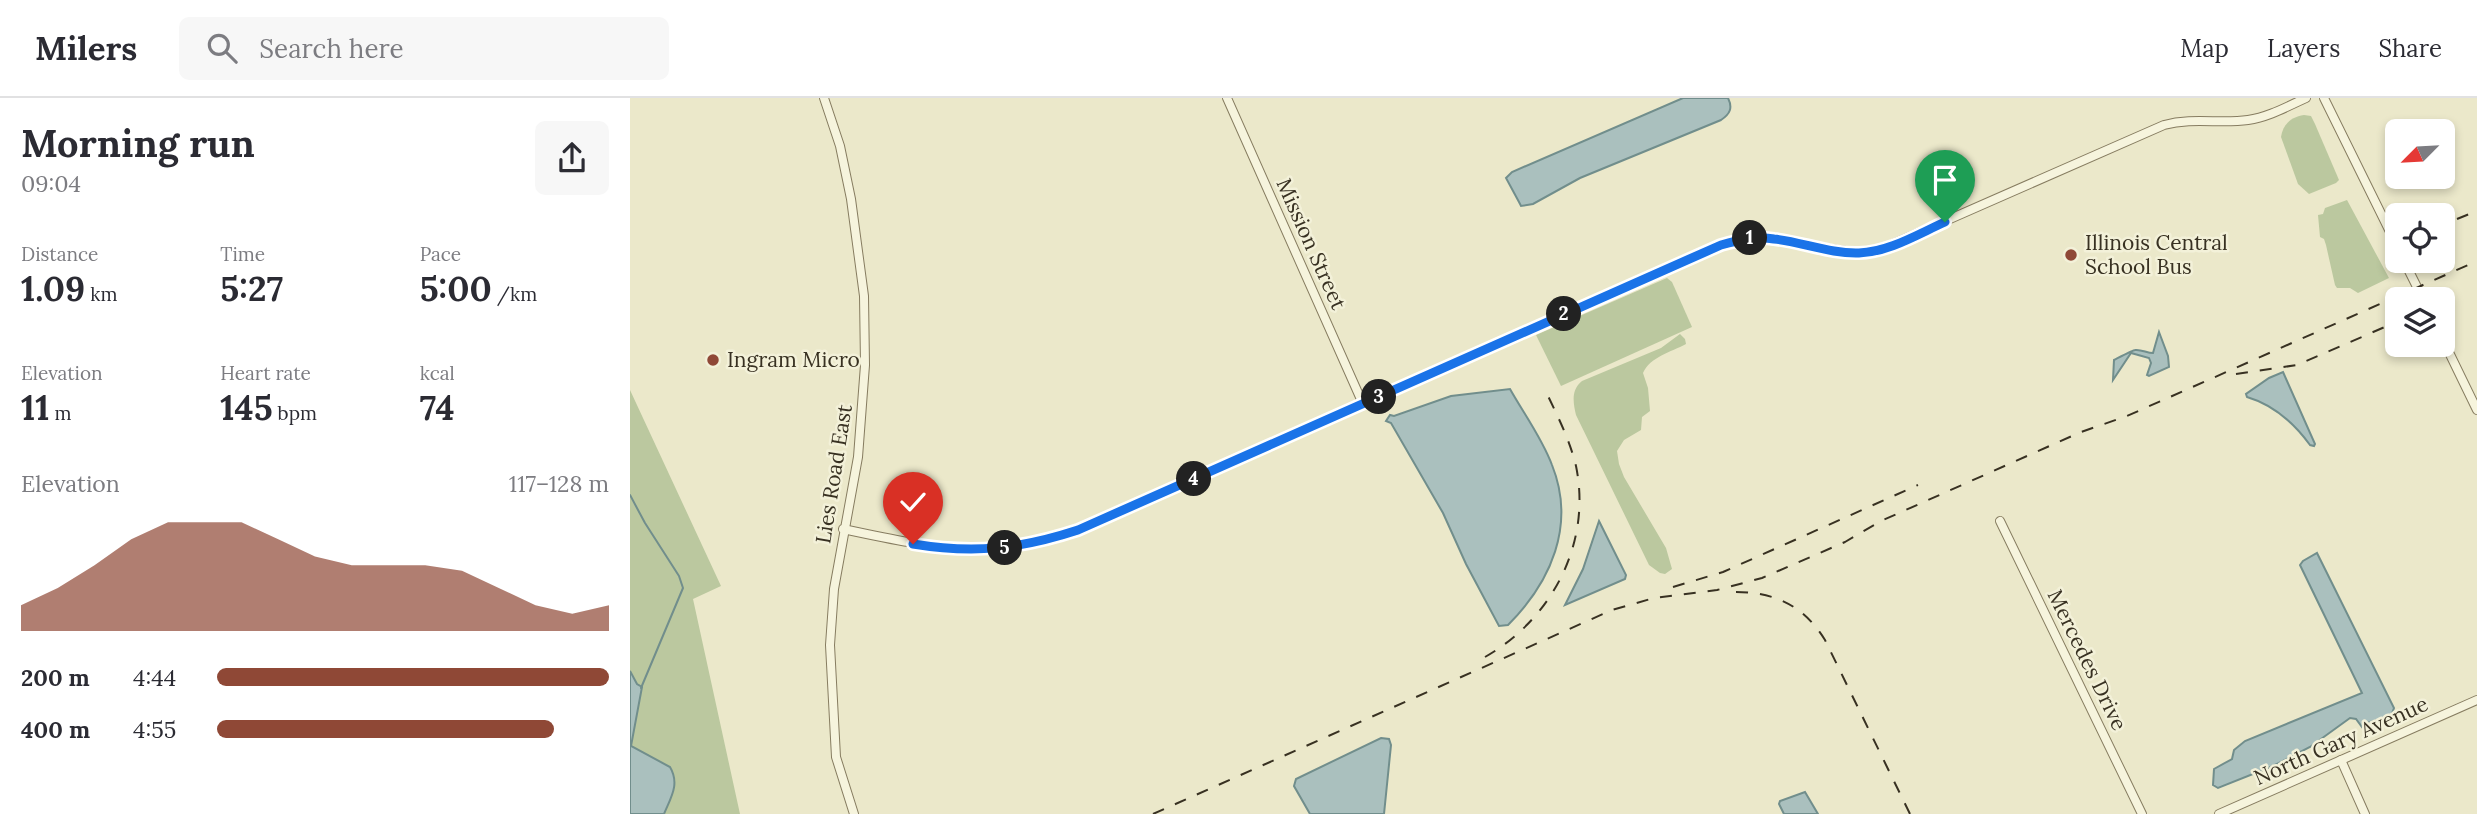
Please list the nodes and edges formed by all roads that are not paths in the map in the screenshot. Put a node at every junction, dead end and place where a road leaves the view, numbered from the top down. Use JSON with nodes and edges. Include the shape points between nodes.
{"nodes":[{"id":1,"x":824,"y":98,"type":"edge"},
{"id":2,"x":1227,"y":98,"type":"edge"},
{"id":3,"x":2306,"y":98,"type":"edge"},
{"id":4,"x":2324,"y":98,"type":"edge"},
{"id":5,"x":2385,"y":222,"type":"edge"},
{"id":6,"x":2451,"y":357,"type":"edge"},
{"id":7,"x":1363,"y":404,"type":"junction"},
{"id":8,"x":2477,"y":410,"type":"edge"},
{"id":9,"x":2000,"y":521,"type":"dead end"},
{"id":10,"x":843,"y":529,"type":"junction"},
{"id":11,"x":2477,"y":700,"type":"edge"},
{"id":12,"x":2340,"y":760,"type":"junction"},
{"id":13,"x":853,"y":814,"type":"edge"},
{"id":14,"x":2142,"y":814,"type":"edge"},
{"id":15,"x":2219,"y":814,"type":"edge"},
{"id":16,"x":2365,"y":814,"type":"edge"}],
"edges":[{"from":1,"to":10,"type":"street","name":"Lies Road East","via":[[851,199],[864,296],[859,455]]},
{"from":2,"to":7,"type":"street","name":"Mission Street"},
{"from":3,"to":7,"type":"street","via":[[2251,119],[2164,125],[1877,251],[1847,253],[1772,238],[1721,245]]},
{"from":4,"to":5,"type":"street"},
{"from":6,"to":8,"type":"street"},
{"from":7,"to":10,"type":"street","via":[[1057,537],[1010,548],[957,549]]},
{"from":9,"to":14,"type":"street","name":"Mercedes Drive"},
{"from":10,"to":13,"type":"street","name":"Lies Road East","via":[[830,645],[836,757]]},
{"from":11,"to":12,"type":"street","name":"North Gary Avenue"},
{"from":12,"to":15,"type":"street","name":"North Gary Avenue"},
{"from":12,"to":16,"type":"street"}]}
